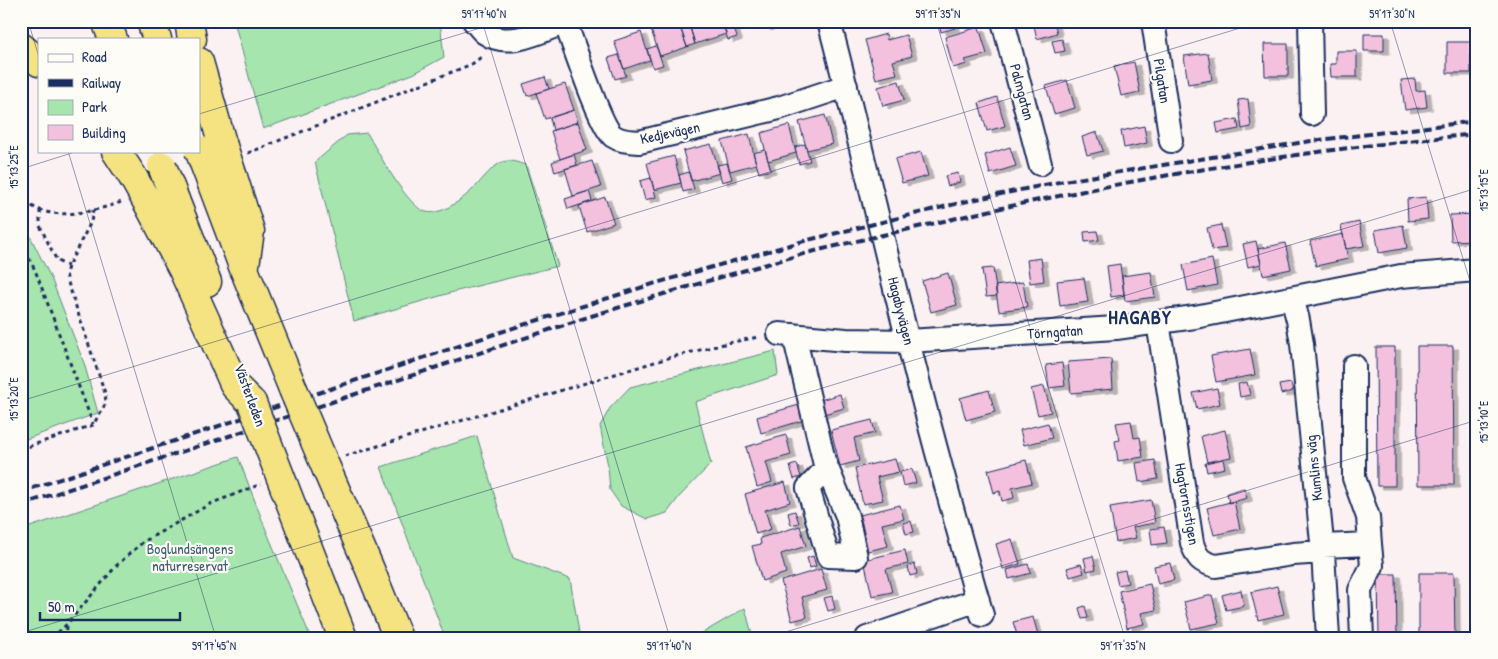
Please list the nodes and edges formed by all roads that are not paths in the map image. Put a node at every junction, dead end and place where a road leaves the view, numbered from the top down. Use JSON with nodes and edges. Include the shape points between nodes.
{"nodes":[{"id":1,"x":106,"y":21,"type":"edge"},
{"id":2,"x":151,"y":21,"type":"edge"},
{"id":3,"x":189,"y":21,"type":"edge"},
{"id":4,"x":474,"y":21,"type":"edge"},
{"id":5,"x":829,"y":21,"type":"edge"},
{"id":6,"x":1003,"y":21,"type":"edge"},
{"id":7,"x":1153,"y":21,"type":"edge"},
{"id":8,"x":1310,"y":21,"type":"edge"},
{"id":9,"x":566,"y":22,"type":"edge"},
{"id":10,"x":113,"y":38,"type":"edge"},
{"id":11,"x":157,"y":38,"type":"edge"},
{"id":12,"x":192,"y":38,"type":"edge"},
{"id":13,"x":21,"y":47,"type":"edge"},
{"id":14,"x":38,"y":61,"type":"edge"},
{"id":15,"x":200,"y":67,"type":"edge"},
{"id":16,"x":846,"y":86,"type":"junction"},
{"id":17,"x":1312,"y":114,"type":"dead end"},
{"id":18,"x":1171,"y":141,"type":"dead end"},
{"id":19,"x":117,"y":152,"type":"edge"},
{"id":20,"x":160,"y":158,"type":"edge"},
{"id":21,"x":221,"y":162,"type":"edge"},
{"id":22,"x":1040,"y":164,"type":"dead end"},
{"id":23,"x":146,"y":196,"type":"junction"},
{"id":24,"x":1477,"y":270,"type":"edge"},
{"id":25,"x":1292,"y":298,"type":"junction"},
{"id":26,"x":1158,"y":322,"type":"junction"},
{"id":27,"x":908,"y":341,"type":"junction"},
{"id":28,"x":1354,"y":366,"type":"dead end"},
{"id":29,"x":824,"y":463,"type":"dead end"},
{"id":30,"x":1370,"y":544,"type":"junction"},
{"id":31,"x":1323,"y":549,"type":"junction"},
{"id":32,"x":343,"y":638,"type":"edge"},
{"id":33,"x":398,"y":638,"type":"edge"},
{"id":34,"x":867,"y":638,"type":"edge"},
{"id":35,"x":1328,"y":638,"type":"edge"},
{"id":36,"x":1362,"y":638,"type":"edge"}],
"edges":[{"from":1,"to":10,"type":"highway"},
{"from":2,"to":11,"type":"highway"},
{"from":3,"to":12,"type":"highway"},
{"from":4,"to":9,"type":"street","via":[[484,33],[511,40]]},
{"from":5,"to":16,"type":"street","name":"Hagabyvägen"},
{"from":6,"to":22,"type":"street","name":"Palmgatan"},
{"from":7,"to":18,"type":"street","name":"Pilgatan"},
{"from":8,"to":17,"type":"street"},
{"from":9,"to":16,"type":"street","name":"Kedjevägen","via":[[602,119],[612,135],[624,141],[639,142],[779,108]]},
{"from":13,"to":14,"type":"highway"},
{"from":15,"to":21,"type":"highway"},
{"from":16,"to":27,"type":"street","name":"Hagabyvägen"},
{"from":19,"to":23,"type":"highway"},
{"from":20,"to":23,"type":"highway","bridge":true},
{"from":21,"to":33,"type":"highway","bridge":true,"via":[[250,231],[244,269],[293,389],[334,463]]},
{"from":23,"to":32,"type":"highway","name":"Västerleden","bridge":true,"via":[[235,386],[252,403],[276,484]]},
{"from":24,"to":25,"type":"street","name":"Törngatan","via":[[1401,276]]},
{"from":25,"to":26,"type":"street","name":"Törngatan"},
{"from":25,"to":31,"type":"street","name":"Kumlins väg","via":[[1302,344]]},
{"from":26,"to":27,"type":"street","name":"Törngatan","via":[[1116,328]]},
{"from":26,"to":31,"type":"street","name":"Hagtornsstigen","via":[[1196,555],[1204,563],[1216,566]]},
{"from":27,"to":29,"type":"street","name":"Törngatan","via":[[787,335]]},
{"from":27,"to":34,"type":"street","name":"Hagabyvägen","via":[[980,608]]},
{"from":28,"to":30,"type":"street","via":[[1354,478],[1368,517]]},
{"from":30,"to":31,"type":"street"},
{"from":30,"to":36,"type":"street","via":[[1372,566],[1360,590]]},
{"from":31,"to":35,"type":"street","name":"Kumlins väg"}]}
